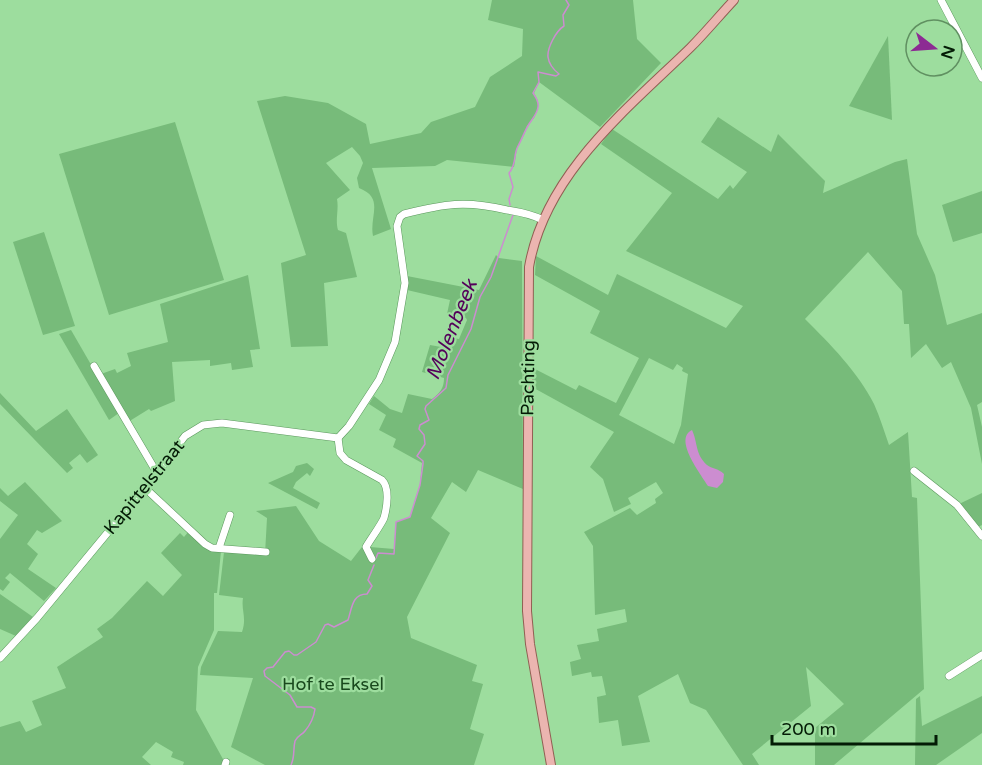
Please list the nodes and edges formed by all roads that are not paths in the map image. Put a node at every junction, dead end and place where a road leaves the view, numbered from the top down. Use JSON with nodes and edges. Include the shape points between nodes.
{"nodes":[{"id":1,"x":734,"y":0,"type":"edge"},
{"id":2,"x":941,"y":0,"type":"edge"},
{"id":3,"x":982,"y":78,"type":"edge"},
{"id":4,"x":543,"y":220,"type":"junction"},
{"id":5,"x":94,"y":366,"type":"dead end"},
{"id":6,"x":338,"y":438,"type":"junction"},
{"id":7,"x":914,"y":471,"type":"dead end"},
{"id":8,"x":158,"y":473,"type":"junction"},
{"id":9,"x":145,"y":488,"type":"junction"},
{"id":10,"x":230,"y":515,"type":"dead end"},
{"id":11,"x":982,"y":536,"type":"edge"},
{"id":12,"x":219,"y":548,"type":"junction"},
{"id":13,"x":266,"y":552,"type":"dead end"},
{"id":14,"x":372,"y":559,"type":"dead end"},
{"id":15,"x":982,"y":656,"type":"edge"},
{"id":16,"x":0,"y":658,"type":"edge"},
{"id":17,"x":949,"y":676,"type":"dead end"},
{"id":18,"x":552,"y":765,"type":"edge"}],
"edges":[{"from":1,"to":4,"type":"main road","name":"Pachting","via":[[611,123],[562,185]]},
{"from":2,"to":3,"type":"street"},
{"from":4,"to":6,"type":"street","via":[[528,213],[472,203],[441,205],[400,217],[396,226],[405,283],[395,342],[374,389]]},
{"from":4,"to":18,"type":"main road","name":"Pachting","via":[[529,267],[527,611]]},
{"from":5,"to":8,"type":"street"},
{"from":6,"to":8,"type":"street","name":"Kapittelstraat","via":[[211,423],[185,435]]},
{"from":6,"to":14,"type":"street","via":[[340,453],[346,460],[386,483],[384,517],[366,547]]},
{"from":7,"to":11,"type":"street","via":[[957,505]]},
{"from":8,"to":9,"type":"street","name":"Kapittelstraat"},
{"from":9,"to":12,"type":"street","via":[[205,544]]},
{"from":9,"to":16,"type":"street","name":"Kapittelstraat"},
{"from":10,"to":12,"type":"street"},
{"from":12,"to":13,"type":"street"},
{"from":15,"to":17,"type":"street"}]}
